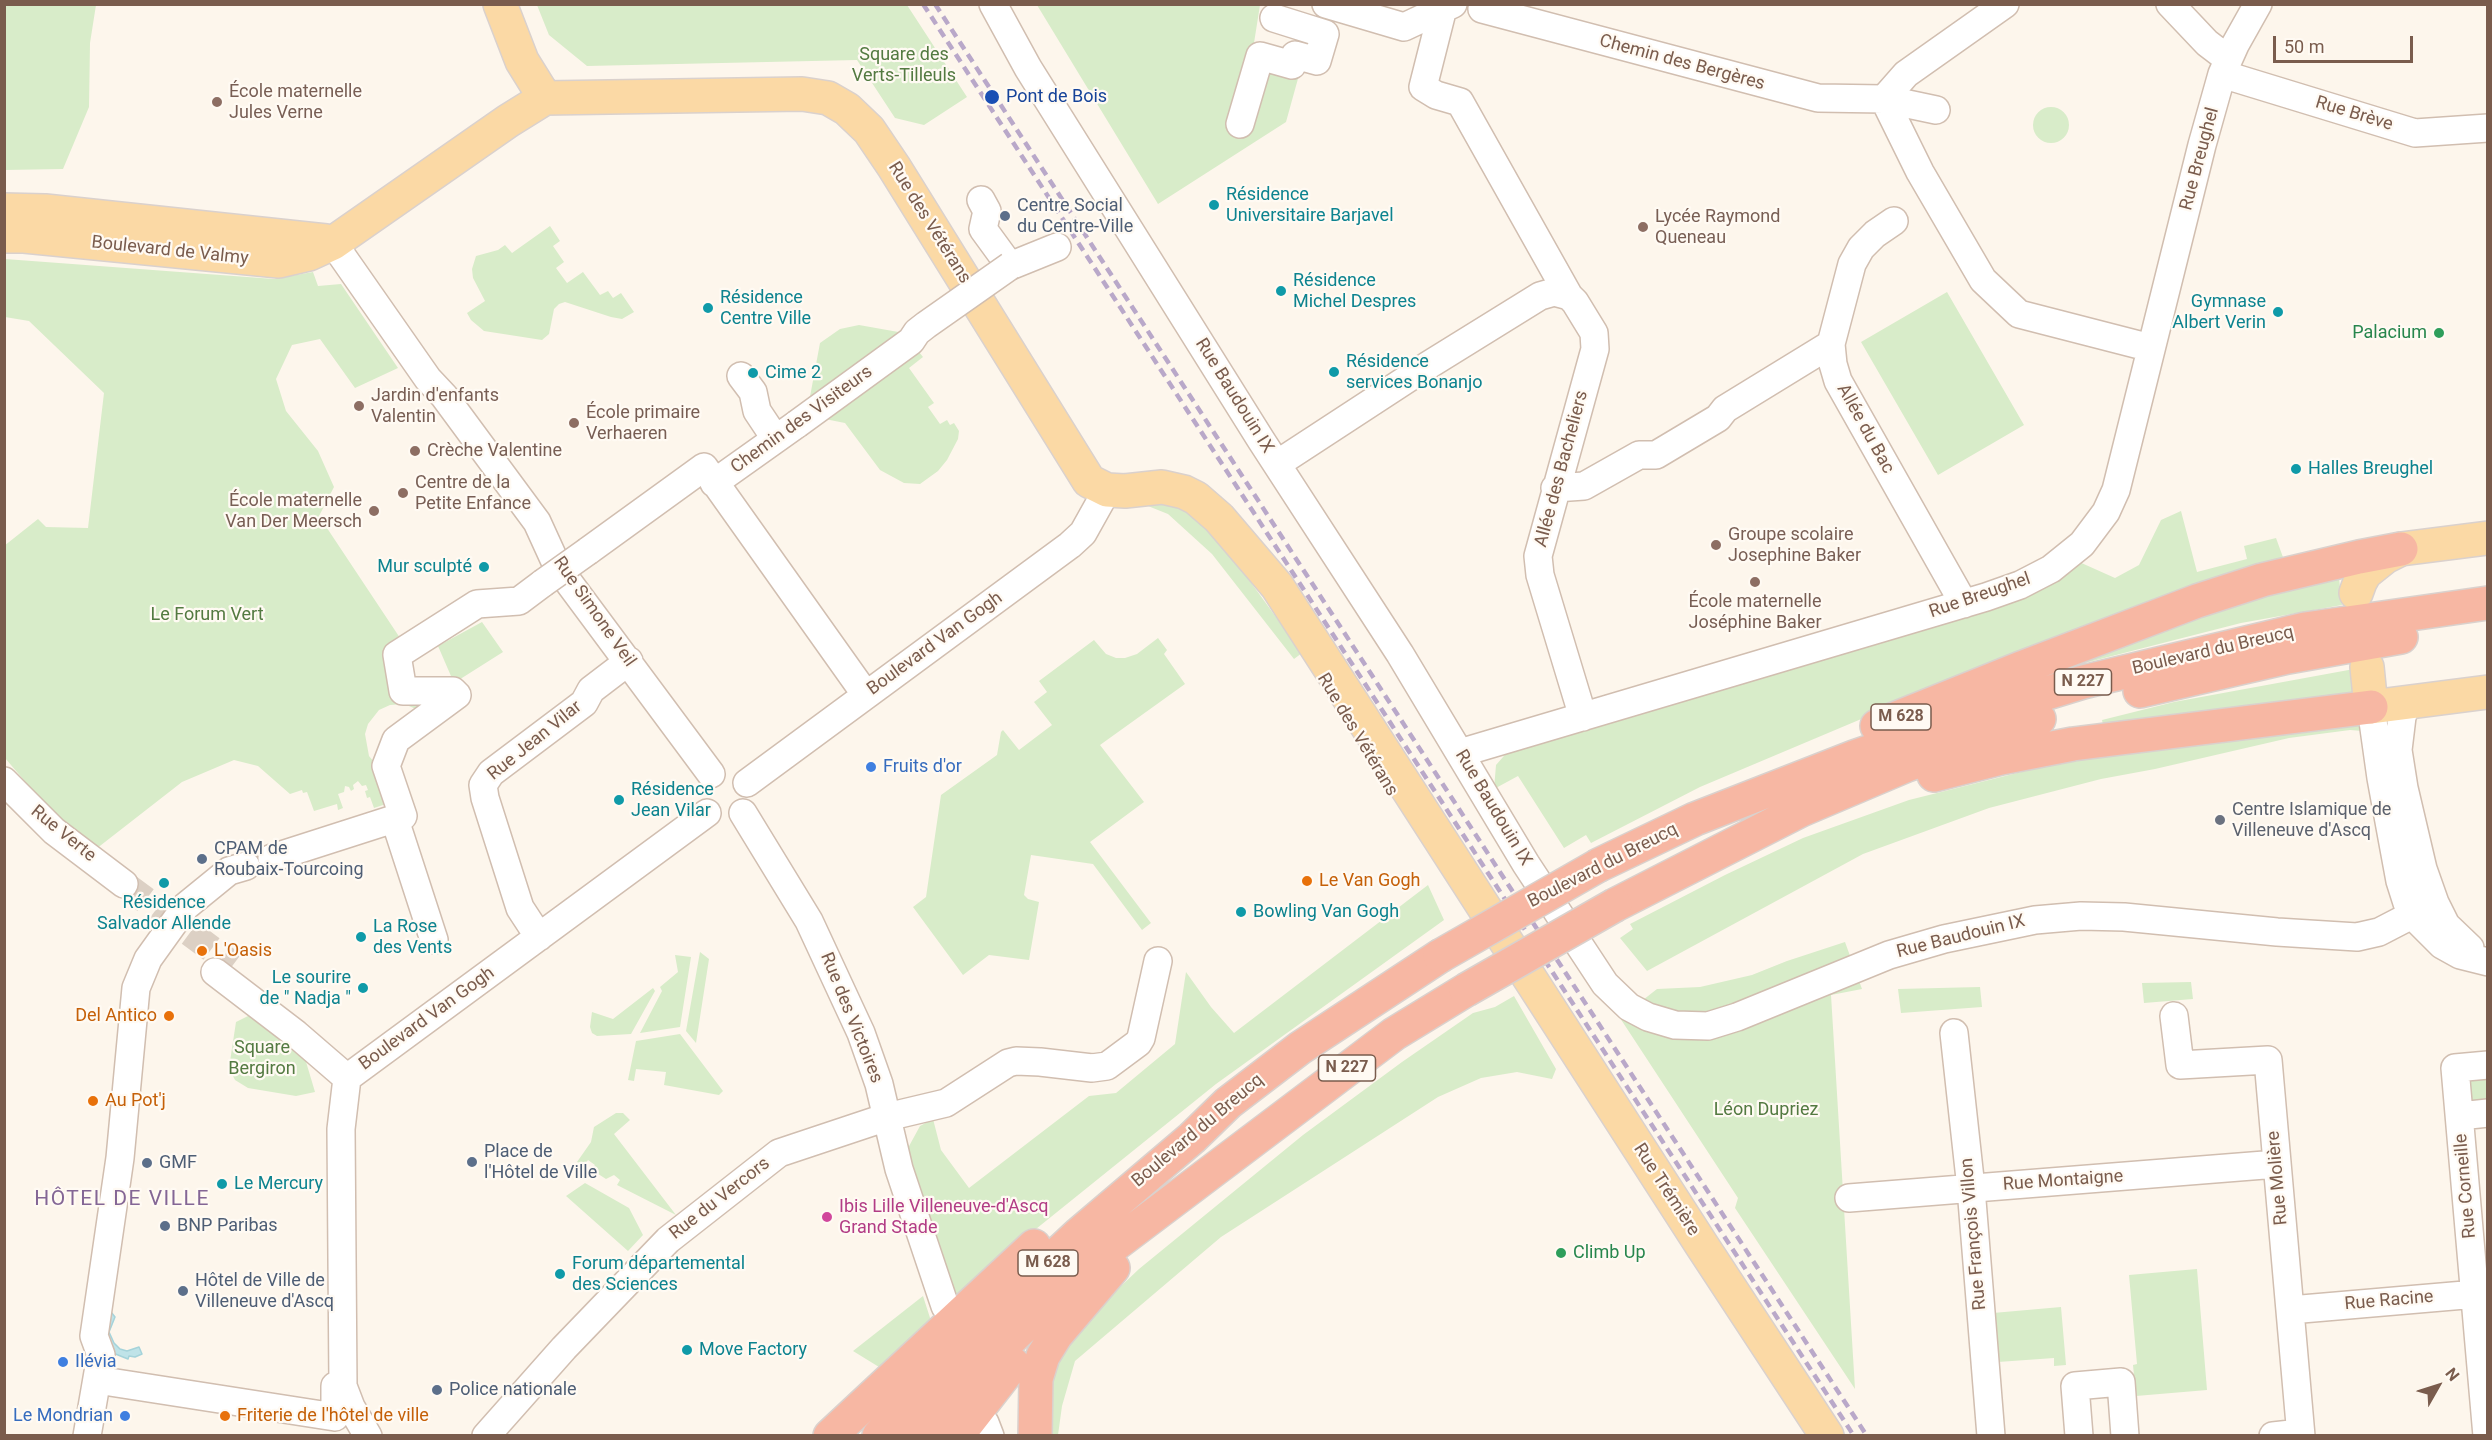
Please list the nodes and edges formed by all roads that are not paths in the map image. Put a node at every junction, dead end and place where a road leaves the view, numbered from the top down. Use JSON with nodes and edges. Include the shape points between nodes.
{"nodes":[{"id":1,"x":500,"y":4,"type":"edge"},
{"id":2,"x":515,"y":4,"type":"edge"},
{"id":3,"x":993,"y":4,"type":"edge"},
{"id":4,"x":1326,"y":4,"type":"edge"},
{"id":5,"x":2170,"y":4,"type":"edge"},
{"id":6,"x":2258,"y":4,"type":"edge"},
{"id":7,"x":1447,"y":6,"type":"edge"},
{"id":8,"x":1994,"y":8,"type":"edge"},
{"id":9,"x":1482,"y":9,"type":"dead end"},
{"id":10,"x":1274,"y":17,"type":"edge"},
{"id":11,"x":2225,"y":67,"type":"junction"},
{"id":12,"x":545,"y":98,"type":"junction"},
{"id":13,"x":1884,"y":99,"type":"junction"},
{"id":14,"x":1936,"y":110,"type":"dead end"},
{"id":15,"x":1240,"y":124,"type":"dead end"},
{"id":16,"x":2487,"y":128,"type":"edge"},
{"id":17,"x":985,"y":203,"type":"dead end"},
{"id":18,"x":6,"y":216,"type":"edge"},
{"id":19,"x":1894,"y":221,"type":"dead end"},
{"id":20,"x":333,"y":243,"type":"junction"},
{"id":21,"x":1057,"y":247,"type":"dead end"},
{"id":22,"x":1010,"y":266,"type":"junction"},
{"id":23,"x":1569,"y":296,"type":"junction"},
{"id":24,"x":1831,"y":344,"type":"junction"},
{"id":25,"x":2151,"y":348,"type":"junction"},
{"id":26,"x":741,"y":376,"type":"dead end"},
{"id":27,"x":786,"y":431,"type":"junction"},
{"id":28,"x":1277,"y":464,"type":"junction"},
{"id":29,"x":714,"y":483,"type":"junction"},
{"id":30,"x":1555,"y":488,"type":"junction"},
{"id":31,"x":1107,"y":490,"type":"junction"},
{"id":32,"x":2487,"y":538,"type":"edge"},
{"id":33,"x":2401,"y":549,"type":"junction"},
{"id":34,"x":2356,"y":593,"type":"dead end"},
{"id":35,"x":2487,"y":603,"type":"edge"},
{"id":36,"x":1964,"y":604,"type":"junction"},
{"id":37,"x":2487,"y":625,"type":"edge"},
{"id":38,"x":628,"y":661,"type":"junction"},
{"id":39,"x":2367,"y":667,"type":"dead end"},
{"id":40,"x":2487,"y":692,"type":"edge"},
{"id":41,"x":866,"y":695,"type":"junction"},
{"id":42,"x":403,"y":697,"type":"junction"},
{"id":43,"x":2407,"y":703,"type":"junction"},
{"id":44,"x":2371,"y":707,"type":"junction"},
{"id":45,"x":1583,"y":717,"type":"junction"},
{"id":46,"x":396,"y":740,"type":"junction"},
{"id":47,"x":1460,"y":753,"type":"junction"},
{"id":48,"x":711,"y":774,"type":"junction"},
{"id":49,"x":4,"y":782,"type":"edge"},
{"id":50,"x":747,"y":783,"type":"junction"},
{"id":51,"x":4,"y":804,"type":"edge"},
{"id":52,"x":707,"y":813,"type":"junction"},
{"id":53,"x":743,"y":813,"type":"junction"},
{"id":54,"x":395,"y":819,"type":"junction"},
{"id":55,"x":1695,"y":819,"type":"junction"},
{"id":56,"x":1717,"y":852,"type":"junction"},
{"id":57,"x":281,"y":856,"type":"dead end"},
{"id":58,"x":246,"y":866,"type":"dead end"},
{"id":59,"x":2424,"y":908,"type":"junction"},
{"id":60,"x":539,"y":937,"type":"junction"},
{"id":61,"x":434,"y":940,"type":"dead end"},
{"id":62,"x":1504,"y":944,"type":"junction"},
{"id":63,"x":2487,"y":957,"type":"edge"},
{"id":64,"x":1158,"y":961,"type":"dead end"},
{"id":65,"x":2487,"y":962,"type":"edge"},
{"id":66,"x":224,"y":969,"type":"tunnel mouth"},
{"id":67,"x":2174,"y":1016,"type":"dead end"},
{"id":68,"x":1954,"y":1033,"type":"dead end"},
{"id":69,"x":2487,"y":1065,"type":"edge"},
{"id":70,"x":347,"y":1078,"type":"junction"},
{"id":71,"x":1228,"y":1103,"type":"junction"},
{"id":72,"x":2487,"y":1113,"type":"edge"},
{"id":73,"x":2460,"y":1116,"type":"junction"},
{"id":74,"x":886,"y":1117,"type":"junction"},
{"id":75,"x":2277,"y":1164,"type":"junction"},
{"id":76,"x":1971,"y":1188,"type":"junction"},
{"id":77,"x":1181,"y":1196,"type":"junction"},
{"id":78,"x":1849,"y":1198,"type":"dead end"},
{"id":79,"x":1104,"y":1278,"type":"junction"},
{"id":80,"x":2481,"y":1293,"type":"edge"},
{"id":81,"x":945,"y":1306,"type":"dead end"},
{"id":82,"x":2290,"y":1310,"type":"junction"},
{"id":83,"x":97,"y":1380,"type":"junction"},
{"id":84,"x":351,"y":1381,"type":"junction"},
{"id":85,"x":977,"y":1431,"type":"edge"},
{"id":86,"x":375,"y":1434,"type":"edge"},
{"id":87,"x":2300,"y":1434,"type":"edge"},
{"id":88,"x":87,"y":1436,"type":"edge"},
{"id":89,"x":486,"y":1436,"type":"edge"},
{"id":90,"x":830,"y":1436,"type":"edge"},
{"id":91,"x":879,"y":1436,"type":"edge"},
{"id":92,"x":918,"y":1436,"type":"edge"},
{"id":93,"x":1035,"y":1436,"type":"edge"},
{"id":94,"x":1807,"y":1436,"type":"edge"},
{"id":95,"x":1827,"y":1436,"type":"edge"},
{"id":96,"x":1991,"y":1436,"type":"edge"},
{"id":97,"x":2079,"y":1436,"type":"edge"},
{"id":98,"x":2126,"y":1436,"type":"edge"},
{"id":99,"x":2273,"y":1436,"type":"edge"},
{"id":100,"x":2487,"y":1436,"type":"edge"}],
"edges":[{"from":1,"to":12,"type":"main road","via":[[526,68]]},
{"from":2,"to":12,"type":"main road","via":[[541,72]]},
{"from":3,"to":28,"type":"street","name":"Rue Baudouin IX","via":[[1028,68]]},
{"from":4,"to":7,"type":"street","via":[[1404,27]]},
{"from":5,"to":11,"type":"street","name":"Rue Brève"},
{"from":6,"to":11,"type":"street","name":"Rue Breughel"},
{"from":7,"to":23,"type":"street","name":"Allée des Bacheliers","via":[[1423,87],[1460,102]]},
{"from":8,"to":13,"type":"street","via":[[1906,74]]},
{"from":9,"to":13,"type":"street","name":"Chemin des Bergères","via":[[1818,98]]},
{"from":10,"to":15,"type":"street","via":[[1325,34],[1317,61],[1295,55],[1292,65],[1260,56]]},
{"from":11,"to":16,"type":"street","name":"Rue Brève","via":[[2415,133]]},
{"from":11,"to":25,"type":"street","name":"Rue Breughel"},
{"from":12,"to":20,"type":"main road","name":"Boulevard de Valmy"},
{"from":12,"to":31,"type":"main road","name":"Rue des Vétérans","via":[[802,94],[828,98],[847,109],[869,130],[906,185],[1081,470],[1089,481]]},
{"from":13,"to":14,"type":"street","name":"Chemin des Bergères"},
{"from":13,"to":25,"type":"street","via":[[1920,172],[1983,280],[2019,314]]},
{"from":17,"to":22,"type":"street","via":[[983,229]]},
{"from":18,"to":20,"type":"main road","name":"Boulevard de Valmy","via":[[54,238],[264,260],[309,255]]},
{"from":19,"to":24,"type":"street","name":"Allée du Bac","via":[[1861,248],[1852,264]]},
{"from":20,"to":38,"type":"street","name":"Rue Simone Veil","via":[[428,380],[531,514],[558,568]]},
{"from":21,"to":22,"type":"street","name":"Chemin des Visiteurs"},
{"from":22,"to":27,"type":"street","name":"Chemin des Visiteurs","bridge":true},
{"from":23,"to":28,"type":"street","via":[[1554,292],[1540,297]]},
{"from":23,"to":30,"type":"street","name":"Allée des Bacheliers","via":[[1594,333],[1595,349]]},
{"from":24,"to":30,"type":"street","via":[[1656,455],[1639,455],[1584,486]]},
{"from":24,"to":36,"type":"street","name":"Allée du Bac","via":[[1838,381]]},
{"from":25,"to":36,"type":"street","name":"Rue Breughel","via":[[2116,490],[2096,528],[2051,569],[2020,585]]},
{"from":26,"to":27,"type":"street","via":[[753,392],[757,411]]},
{"from":27,"to":29,"type":"street","name":"Chemin des Visiteurs"},
{"from":28,"to":47,"type":"street","name":"Rue Baudouin IX"},
{"from":29,"to":41,"type":"street"},
{"from":29,"to":42,"type":"street","name":"Chemin des Visiteurs","bridge":true,"via":[[704,467],[519,601],[477,604],[397,655]]},
{"from":30,"to":45,"type":"street","name":"Allée des Bacheliers","via":[[1539,566]]},
{"from":31,"to":41,"type":"street","name":"Boulevard Van Gogh","via":[[1083,533],[1070,545]]},
{"from":31,"to":62,"type":"main road","name":"Rue des Vétérans","via":[[1175,489],[1196,498],[1219,518],[1316,666],[1401,807]]},
{"from":32,"to":33,"type":"main road","number":"M 628"},
{"from":33,"to":34,"type":"main road","via":[[2366,573]]},
{"from":33,"to":55,"type":"highway","number":"M 628","via":[[2262,580],[2197,601],[1763,774],[1726,792]]},
{"from":35,"to":55,"type":"highway","name":"Boulevard du Breucq","number":"N 227","via":[[2294,632],[2083,682],[1874,750]]},
{"from":36,"to":45,"type":"street","name":"Rue Breughel"},
{"from":37,"to":56,"type":"highway","name":"Boulevard du Breucq","number":"N 227","via":[[2288,657],[2075,708],[1862,783]]},
{"from":38,"to":48,"type":"street","name":"Rue Simone Veil"},
{"from":38,"to":60,"type":"street","name":"Rue Jean Vilar","via":[[591,690],[584,703],[491,772],[483,785],[520,908]]},
{"from":39,"to":44,"type":"main road"},
{"from":40,"to":43,"type":"main road"},
{"from":41,"to":50,"type":"street","name":"Boulevard Van Gogh"},
{"from":42,"to":46,"type":"street"},
{"from":42,"to":46,"type":"street","via":[[453,691],[457,695]]},
{"from":43,"to":44,"type":"main road"},
{"from":43,"to":59,"type":"street","via":[[2398,750]]},
{"from":44,"to":56,"type":"highway","via":[[2073,744],[2001,758],[1911,783]]},
{"from":44,"to":59,"type":"street","via":[[2400,881]]},
{"from":45,"to":47,"type":"street","name":"Rue Breughel"},
{"from":46,"to":54,"type":"street","via":[[386,766],[403,816]]},
{"from":47,"to":59,"type":"street","name":"Rue Baudouin IX","via":[[1526,864],[1605,984],[1629,1007],[1676,1025],[1708,1026],[1723,1022],[1878,958],[2035,920],[2124,917],[2356,937],[2379,932]]},
{"from":48,"to":50,"type":"street","via":[[733,771]]},
{"from":48,"to":52,"type":"street","via":[[700,791]]},
{"from":49,"to":51,"type":"street","name":"Rue Verte","via":[[122,891],[67,858]]},
{"from":50,"to":53,"type":"street","via":[[750,799]]},
{"from":52,"to":53,"type":"street","via":[[725,820]]},
{"from":52,"to":60,"type":"street","name":"Boulevard Van Gogh"},
{"from":53,"to":74,"type":"street","name":"Rue des Victoires","via":[[796,897],[823,950],[871,1059]]},
{"from":54,"to":57,"type":"street"},
{"from":54,"to":61,"type":"street"},
{"from":55,"to":71,"type":"highway","name":"Boulevard du Breucq","number":"N 227","bridge":true,"via":[[1599,865],[1440,956],[1300,1048]]},
{"from":56,"to":77,"type":"highway","name":"Boulevard du Breucq","number":"N 227","bridge":true,"via":[[1615,905],[1394,1034]]},
{"from":58,"to":83,"type":"street","via":[[229,871],[186,906],[148,959],[136,988],[120,1158],[94,1336],[101,1355]]},
{"from":59,"to":63,"type":"street"},
{"from":59,"to":65,"type":"street","via":[[2442,945]]},
{"from":60,"to":70,"type":"street","name":"Boulevard Van Gogh"},
{"from":62,"to":94,"type":"main road","name":"Rue Trémière","via":[[1606,1126]]},
{"from":62,"to":95,"type":"main road","name":"Rue Trémière"},
{"from":64,"to":74,"type":"street","name":"Rue du Vercors","via":[[1141,1038],[1107,1066],[1016,1061],[1001,1066],[946,1103]]},
{"from":66,"to":70,"type":"street","via":[[252,979],[296,1034]]},
{"from":67,"to":75,"type":"street","name":"Rue Molière","via":[[2180,1065],[2268,1060]]},
{"from":68,"to":76,"type":"street","name":"Rue François Villon"},
{"from":69,"to":73,"type":"street","name":"Rue Corneille","via":[[2456,1068]]},
{"from":70,"to":84,"type":"street","name":"Boulevard Van Gogh","via":[[341,1130]]},
{"from":71,"to":90,"type":"highway","via":[[1138,1160],[1082,1206],[1010,1267]]},
{"from":71,"to":91,"type":"highway","name":"Boulevard du Breucq","number":"M 628","via":[[1019,1290]]},
{"from":72,"to":73,"type":"street","name":"Rue Corneille"},
{"from":73,"to":80,"type":"street","name":"Rue Corneille"},
{"from":74,"to":81,"type":"street","name":"Rue des Victoires","via":[[899,1169]]},
{"from":74,"to":89,"type":"street","name":"Rue du Vercors","via":[[778,1153],[676,1233],[595,1314]]},
{"from":75,"to":76,"type":"street","name":"Rue Montaigne"},
{"from":75,"to":82,"type":"street","name":"Rue Molière"},
{"from":76,"to":78,"type":"street","name":"Rue Montaigne"},
{"from":76,"to":96,"type":"street","name":"Rue François Villon"},
{"from":77,"to":79,"type":"highway"},
{"from":77,"to":92,"type":"highway","name":"Boulevard du Breucq","number":"M 628","via":[[1109,1249],[1060,1292]]},
{"from":79,"to":85,"type":"highway","via":[[1008,1369]]},
{"from":79,"to":93,"type":"highway","via":[[1043,1356],[1035,1386]]},
{"from":80,"to":82,"type":"street","name":"Rue Racine"},
{"from":80,"to":100,"type":"street","name":"Rue Corneille"},
{"from":82,"to":87,"type":"street","name":"Rue Molière"},
{"from":83,"to":84,"type":"street","via":[[335,1417],[335,1386]]},
{"from":83,"to":88,"type":"street"},
{"from":84,"to":86,"type":"street","name":"Boulevard Van Gogh"},
{"from":87,"to":99,"type":"street","name":"Rue Molière"},
{"from":97,"to":98,"type":"street","via":[[2075,1386],[2121,1382]]}]}
